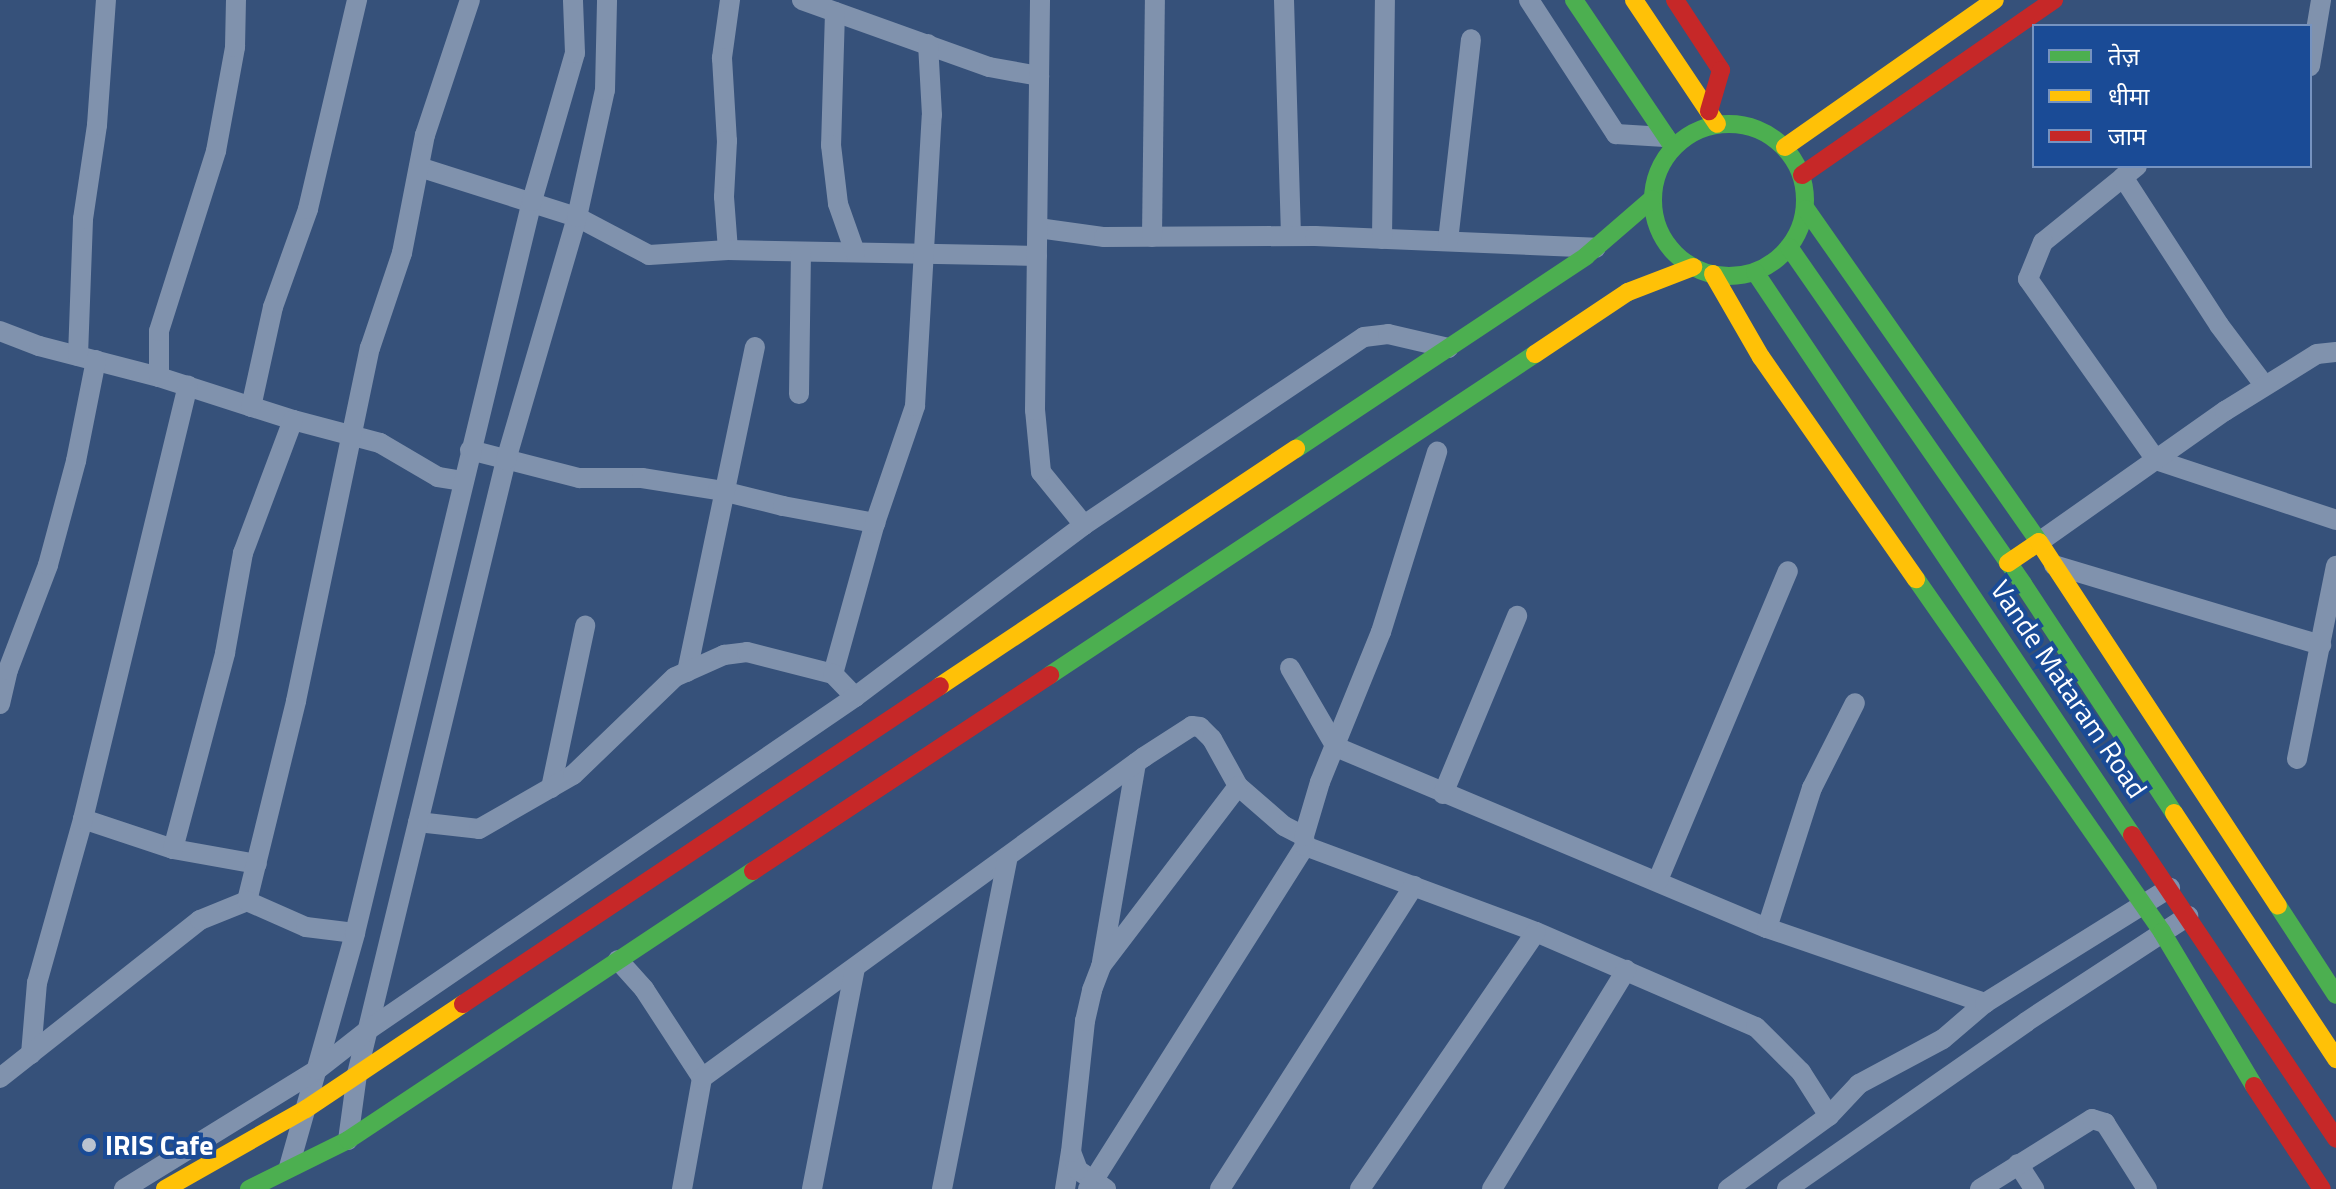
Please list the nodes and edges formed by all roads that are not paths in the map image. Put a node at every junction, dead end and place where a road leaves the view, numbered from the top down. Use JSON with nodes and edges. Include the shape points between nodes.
{"nodes":[{"id":1,"x":106,"y":0,"type":"edge"},
{"id":2,"x":236,"y":0,"type":"edge"},
{"id":3,"x":357,"y":0,"type":"edge"},
{"id":4,"x":470,"y":0,"type":"edge"},
{"id":5,"x":573,"y":0,"type":"edge"},
{"id":6,"x":607,"y":0,"type":"edge"},
{"id":7,"x":730,"y":0,"type":"edge"},
{"id":8,"x":802,"y":0,"type":"edge"},
{"id":9,"x":1040,"y":0,"type":"edge"},
{"id":10,"x":1155,"y":0,"type":"edge"},
{"id":11,"x":1284,"y":0,"type":"edge"},
{"id":12,"x":1385,"y":0,"type":"edge"},
{"id":13,"x":1529,"y":0,"type":"edge"},
{"id":14,"x":1574,"y":0,"type":"edge"},
{"id":15,"x":1634,"y":0,"type":"edge"},
{"id":16,"x":1675,"y":0,"type":"edge"},
{"id":17,"x":1995,"y":0,"type":"edge"},
{"id":18,"x":2054,"y":0,"type":"edge"},
{"id":19,"x":2321,"y":0,"type":"edge"},
{"id":20,"x":835,"y":12,"type":"junction"},
{"id":21,"x":1471,"y":39,"type":"dead end"},
{"id":22,"x":928,"y":44,"type":"junction"},
{"id":23,"x":2312,"y":54,"type":"edge"},
{"id":24,"x":1039,"y":76,"type":"junction"},
{"id":25,"x":1713,"y":118,"type":"junction"},
{"id":26,"x":1669,"y":142,"type":"junction"},
{"id":27,"x":1785,"y":147,"type":"junction"},
{"id":28,"x":419,"y":167,"type":"junction"},
{"id":29,"x":2130,"y":171,"type":"edge"},
{"id":30,"x":1802,"y":175,"type":"junction"},
{"id":31,"x":1652,"y":199,"type":"junction"},
{"id":32,"x":532,"y":201,"type":"junction"},
{"id":33,"x":1806,"y":209,"type":"junction"},
{"id":34,"x":577,"y":217,"type":"junction"},
{"id":35,"x":1038,"y":228,"type":"junction"},
{"id":36,"x":1291,"y":236,"type":"junction"},
{"id":37,"x":1152,"y":237,"type":"junction"},
{"id":38,"x":1382,"y":239,"type":"junction"},
{"id":39,"x":1448,"y":241,"type":"junction"},
{"id":40,"x":1789,"y":247,"type":"junction"},
{"id":41,"x":1596,"y":248,"type":"junction"},
{"id":42,"x":728,"y":250,"type":"junction"},
{"id":43,"x":855,"y":252,"type":"junction"},
{"id":44,"x":801,"y":253,"type":"junction"},
{"id":45,"x":923,"y":254,"type":"junction"},
{"id":46,"x":1037,"y":256,"type":"junction"},
{"id":47,"x":1693,"y":267,"type":"junction"},
{"id":48,"x":1755,"y":272,"type":"junction"},
{"id":49,"x":1713,"y":274,"type":"junction"},
{"id":50,"x":0,"y":331,"type":"edge"},
{"id":51,"x":755,"y":347,"type":"dead end"},
{"id":52,"x":1448,"y":348,"type":"junction"},
{"id":53,"x":2336,"y":348,"type":"edge"},
{"id":54,"x":87,"y":358,"type":"junction"},
{"id":55,"x":159,"y":377,"type":"junction"},
{"id":56,"x":188,"y":386,"type":"junction"},
{"id":57,"x":2265,"y":386,"type":"junction"},
{"id":58,"x":799,"y":394,"type":"dead end"},
{"id":59,"x":251,"y":407,"type":"junction"},
{"id":60,"x":293,"y":420,"type":"junction"},
{"id":61,"x":353,"y":436,"type":"junction"},
{"id":62,"x":470,"y":450,"type":"junction"},
{"id":63,"x":1437,"y":452,"type":"dead end"},
{"id":64,"x":506,"y":460,"type":"junction"},
{"id":65,"x":2156,"y":460,"type":"junction"},
{"id":66,"x":462,"y":481,"type":"junction"},
{"id":67,"x":727,"y":492,"type":"junction"},
{"id":68,"x":2336,"y":520,"type":"edge"},
{"id":69,"x":875,"y":523,"type":"junction"},
{"id":70,"x":1084,"y":525,"type":"junction"},
{"id":71,"x":2039,"y":542,"type":"junction"},
{"id":72,"x":2008,"y":563,"type":"junction"},
{"id":73,"x":2054,"y":565,"type":"junction"},
{"id":74,"x":2336,"y":566,"type":"edge"},
{"id":75,"x":1788,"y":571,"type":"dead end"},
{"id":76,"x":1517,"y":616,"type":"dead end"},
{"id":77,"x":585,"y":626,"type":"dead end"},
{"id":78,"x":2321,"y":645,"type":"junction"},
{"id":79,"x":1290,"y":668,"type":"dead end"},
{"id":80,"x":2326,"y":671,"type":"edge"},
{"id":81,"x":687,"y":672,"type":"junction"},
{"id":82,"x":833,"y":674,"type":"junction"},
{"id":83,"x":855,"y":697,"type":"junction"},
{"id":84,"x":1855,"y":703,"type":"dead end"},
{"id":85,"x":0,"y":704,"type":"edge"},
{"id":86,"x":1336,"y":747,"type":"junction"},
{"id":87,"x":2297,"y":759,"type":"dead end"},
{"id":88,"x":1136,"y":763,"type":"junction"},
{"id":89,"x":1238,"y":786,"type":"junction"},
{"id":90,"x":551,"y":788,"type":"junction"},
{"id":91,"x":1443,"y":794,"type":"junction"},
{"id":92,"x":83,"y":819,"type":"junction"},
{"id":93,"x":418,"y":822,"type":"junction"},
{"id":94,"x":1305,"y":841,"type":"junction"},
{"id":95,"x":173,"y":849,"type":"junction"},
{"id":96,"x":1008,"y":856,"type":"junction"},
{"id":97,"x":257,"y":864,"type":"junction"},
{"id":98,"x":1658,"y":880,"type":"junction"},
{"id":99,"x":1414,"y":886,"type":"junction"},
{"id":100,"x":2170,"y":888,"type":"junction"},
{"id":101,"x":247,"y":901,"type":"junction"},
{"id":102,"x":2142,"y":906,"type":"junction"},
{"id":103,"x":2188,"y":916,"type":"junction"},
{"id":104,"x":1767,"y":928,"type":"junction"},
{"id":105,"x":1536,"y":932,"type":"junction"},
{"id":106,"x":2162,"y":932,"type":"junction"},
{"id":107,"x":355,"y":933,"type":"junction"},
{"id":108,"x":618,"y":960,"type":"junction"},
{"id":109,"x":1101,"y":966,"type":"junction"},
{"id":110,"x":855,"y":968,"type":"junction"},
{"id":111,"x":1626,"y":970,"type":"junction"},
{"id":112,"x":2336,"y":995,"type":"edge"},
{"id":113,"x":1985,"y":1003,"type":"junction"},
{"id":114,"x":368,"y":1030,"type":"junction"},
{"id":115,"x":31,"y":1054,"type":"junction"},
{"id":116,"x":2336,"y":1059,"type":"edge"},
{"id":117,"x":317,"y":1070,"type":"junction"},
{"id":118,"x":357,"y":1074,"type":"junction"},
{"id":119,"x":0,"y":1078,"type":"edge"},
{"id":120,"x":702,"y":1078,"type":"junction"},
{"id":121,"x":306,"y":1109,"type":"junction"},
{"id":122,"x":1829,"y":1116,"type":"junction"},
{"id":123,"x":2336,"y":1139,"type":"edge"},
{"id":124,"x":348,"y":1140,"type":"junction"},
{"id":125,"x":1071,"y":1152,"type":"junction"},
{"id":126,"x":2018,"y":1164,"type":"junction"},
{"id":127,"x":289,"y":1167,"type":"junction"},
{"id":128,"x":1095,"y":1186,"type":"edge"},
{"id":129,"x":170,"y":1188,"type":"edge"},
{"id":130,"x":124,"y":1189,"type":"edge"},
{"id":131,"x":249,"y":1189,"type":"edge"},
{"id":132,"x":682,"y":1189,"type":"edge"},
{"id":133,"x":812,"y":1189,"type":"edge"},
{"id":134,"x":942,"y":1189,"type":"edge"},
{"id":135,"x":1065,"y":1189,"type":"edge"},
{"id":136,"x":1220,"y":1189,"type":"edge"},
{"id":137,"x":1360,"y":1189,"type":"edge"},
{"id":138,"x":1492,"y":1189,"type":"edge"},
{"id":139,"x":1728,"y":1189,"type":"edge"},
{"id":140,"x":1787,"y":1189,"type":"edge"},
{"id":141,"x":1980,"y":1189,"type":"edge"},
{"id":142,"x":2034,"y":1189,"type":"edge"},
{"id":143,"x":2147,"y":1189,"type":"edge"},
{"id":144,"x":2322,"y":1189,"type":"edge"}],
"edges":[{"from":1,"to":54,"type":"street","via":[[97,125],[83,219]]},
{"from":2,"to":55,"type":"street","via":[[235,47],[216,151],[159,331]]},
{"from":3,"to":59,"type":"street","via":[[308,209],[273,307]]},
{"from":4,"to":28,"type":"street"},
{"from":5,"to":32,"type":"street","via":[[575,53]]},
{"from":6,"to":34,"type":"street","via":[[605,90]]},
{"from":7,"to":42,"type":"street","via":[[722,58]]},
{"from":8,"to":20,"type":"street"},
{"from":9,"to":24,"type":"street"},
{"from":10,"to":37,"type":"street"},
{"from":11,"to":36,"type":"street"},
{"from":12,"to":38,"type":"street"},
{"from":13,"to":26,"type":"street","via":[[1616,134]]},
{"from":14,"to":26,"type":"street"},
{"from":15,"to":25,"type":"street"},
{"from":16,"to":25,"type":"street","via":[[1721,70]]},
{"from":17,"to":27,"type":"street"},
{"from":18,"to":30,"type":"street"},
{"from":19,"to":23,"type":"street"},
{"from":20,"to":22,"type":"street"},
{"from":20,"to":43,"type":"street","via":[[831,145],[838,204]]},
{"from":21,"to":39,"type":"street"},
{"from":22,"to":24,"type":"street","via":[[989,67]]},
{"from":22,"to":45,"type":"street","via":[[932,115]]},
{"from":24,"to":35,"type":"street"},
{"from":25,"to":26,"type":"street"},
{"from":25,"to":27,"type":"street","via":[[1765,132]]},
{"from":26,"to":31,"type":"street"},
{"from":27,"to":30,"type":"street"},
{"from":28,"to":32,"type":"street"},
{"from":28,"to":61,"type":"street","via":[[402,253],[370,348]]},
{"from":29,"to":57,"type":"street","via":[[2219,325]]},
{"from":29,"to":65,"type":"street","via":[[2043,242],[2028,279]]},
{"from":30,"to":33,"type":"street"},
{"from":31,"to":41,"type":"street"},
{"from":31,"to":47,"type":"street","via":[[1663,239]]},
{"from":32,"to":34,"type":"street"},
{"from":32,"to":62,"type":"street"},
{"from":33,"to":40,"type":"street"},
{"from":33,"to":71,"type":"street"},
{"from":34,"to":42,"type":"street","via":[[649,255]]},
{"from":34,"to":64,"type":"street"},
{"from":35,"to":37,"type":"street"},
{"from":35,"to":46,"type":"street"},
{"from":36,"to":37,"type":"street"},
{"from":36,"to":38,"type":"street"},
{"from":38,"to":39,"type":"street"},
{"from":39,"to":41,"type":"street"},
{"from":40,"to":48,"type":"street"},
{"from":40,"to":72,"type":"street","name":"Vande Mataram Road"},
{"from":41,"to":52,"type":"street"},
{"from":42,"to":44,"type":"street"},
{"from":43,"to":44,"type":"street"},
{"from":43,"to":45,"type":"street"},
{"from":44,"to":58,"type":"street"},
{"from":45,"to":46,"type":"street"},
{"from":45,"to":69,"type":"street","via":[[915,406]]},
{"from":46,"to":70,"type":"street","via":[[1035,410],[1041,472]]},
{"from":47,"to":49,"type":"street"},
{"from":47,"to":108,"type":"street","via":[[1628,292]]},
{"from":48,"to":49,"type":"street"},
{"from":48,"to":100,"type":"street","name":"Vande Mataram Road"},
{"from":49,"to":102,"type":"street","via":[[1761,357]]},
{"from":50,"to":54,"type":"street"},
{"from":51,"to":67,"type":"street"},
{"from":52,"to":70,"type":"street","via":[[1388,334],[1364,337]]},
{"from":52,"to":118,"type":"street"},
{"from":53,"to":57,"type":"street"},
{"from":54,"to":55,"type":"street"},
{"from":54,"to":85,"type":"street","via":[[76,461],[48,565]]},
{"from":55,"to":56,"type":"street"},
{"from":56,"to":59,"type":"street"},
{"from":56,"to":92,"type":"street"},
{"from":57,"to":65,"type":"street"},
{"from":59,"to":60,"type":"street"},
{"from":60,"to":61,"type":"street"},
{"from":60,"to":95,"type":"street","via":[[243,553],[225,653]]},
{"from":61,"to":66,"type":"street","via":[[380,443],[438,477]]},
{"from":61,"to":97,"type":"street"},
{"from":62,"to":64,"type":"street"},
{"from":62,"to":66,"type":"street"},
{"from":63,"to":86,"type":"street","via":[[1405,563]]},
{"from":64,"to":67,"type":"street","via":[[579,478],[642,478]]},
{"from":64,"to":93,"type":"street"},
{"from":65,"to":68,"type":"street"},
{"from":65,"to":71,"type":"street"},
{"from":66,"to":107,"type":"street"},
{"from":67,"to":69,"type":"street"},
{"from":67,"to":81,"type":"street"},
{"from":69,"to":82,"type":"street"},
{"from":70,"to":83,"type":"street"},
{"from":71,"to":72,"type":"street"},
{"from":71,"to":73,"type":"street"},
{"from":72,"to":116,"type":"street","name":"Vande Mataram Road"},
{"from":73,"to":78,"type":"street"},
{"from":73,"to":112,"type":"street"},
{"from":74,"to":78,"type":"street"},
{"from":75,"to":98,"type":"street"},
{"from":76,"to":91,"type":"street"},
{"from":77,"to":90,"type":"street"},
{"from":78,"to":80,"type":"street"},
{"from":79,"to":86,"type":"street"},
{"from":80,"to":87,"type":"street"},
{"from":81,"to":82,"type":"street","via":[[724,655],[747,652]]},
{"from":81,"to":90,"type":"street","via":[[675,677],[573,775]]},
{"from":82,"to":83,"type":"street"},
{"from":83,"to":114,"type":"street"},
{"from":84,"to":104,"type":"street","via":[[1812,788]]},
{"from":86,"to":91,"type":"street"},
{"from":86,"to":94,"type":"street","via":[[1320,782]]},
{"from":88,"to":89,"type":"street","via":[[1192,726],[1200,727]]},
{"from":88,"to":96,"type":"street"},
{"from":88,"to":109,"type":"street"},
{"from":89,"to":94,"type":"street"},
{"from":89,"to":109,"type":"street"},
{"from":90,"to":93,"type":"street","via":[[479,829]]},
{"from":91,"to":98,"type":"street"},
{"from":92,"to":95,"type":"street"},
{"from":92,"to":115,"type":"street","via":[[37,983]]},
{"from":93,"to":114,"type":"street"},
{"from":94,"to":99,"type":"street"},
{"from":94,"to":128,"type":"street"},
{"from":95,"to":97,"type":"street"},
{"from":96,"to":110,"type":"street"},
{"from":96,"to":134,"type":"street"},
{"from":97,"to":101,"type":"street"},
{"from":98,"to":104,"type":"street"},
{"from":99,"to":105,"type":"street"},
{"from":99,"to":136,"type":"street"},
{"from":100,"to":102,"type":"street"},
{"from":100,"to":103,"type":"street","name":"Vande Mataram Road"},
{"from":101,"to":107,"type":"street","via":[[306,927]]},
{"from":101,"to":115,"type":"street","via":[[200,920]]},
{"from":102,"to":106,"type":"street"},
{"from":102,"to":113,"type":"street"},
{"from":103,"to":106,"type":"street"},
{"from":103,"to":123,"type":"street","name":"Vande Mataram Road"},
{"from":104,"to":113,"type":"street"},
{"from":105,"to":111,"type":"street"},
{"from":105,"to":137,"type":"street"},
{"from":106,"to":140,"type":"street"},
{"from":106,"to":144,"type":"street"},
{"from":107,"to":117,"type":"street"},
{"from":108,"to":120,"type":"street","via":[[644,989]]},
{"from":108,"to":124,"type":"street"},
{"from":109,"to":125,"type":"street","via":[[1085,1021]]},
{"from":110,"to":120,"type":"street"},
{"from":110,"to":133,"type":"street"},
{"from":111,"to":122,"type":"street","via":[[1756,1027],[1801,1072]]},
{"from":111,"to":138,"type":"street"},
{"from":113,"to":122,"type":"street","via":[[1943,1039],[1859,1084]]},
{"from":114,"to":117,"type":"street"},
{"from":114,"to":118,"type":"street"},
{"from":115,"to":119,"type":"street"},
{"from":117,"to":121,"type":"street"},
{"from":117,"to":130,"type":"street"},
{"from":118,"to":121,"type":"street"},
{"from":118,"to":124,"type":"street"},
{"from":120,"to":132,"type":"street"},
{"from":121,"to":127,"type":"street"},
{"from":121,"to":129,"type":"street"},
{"from":122,"to":139,"type":"street"},
{"from":124,"to":127,"type":"street"},
{"from":125,"to":128,"type":"street","via":[[1078,1170]]},
{"from":125,"to":135,"type":"street"},
{"from":126,"to":141,"type":"street"},
{"from":126,"to":142,"type":"street"},
{"from":126,"to":143,"type":"street","via":[[2085,1121],[2098,1120]]},
{"from":127,"to":131,"type":"street"}]}
